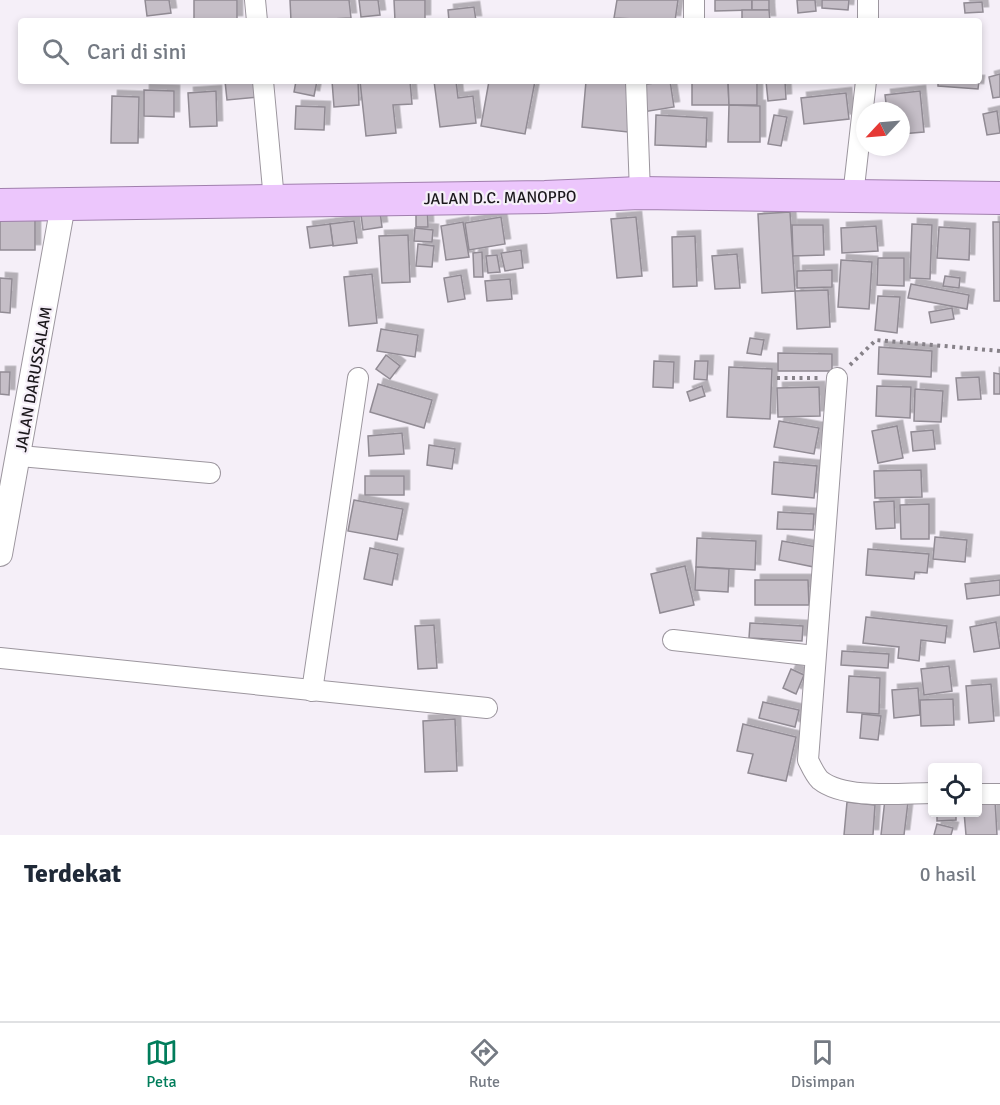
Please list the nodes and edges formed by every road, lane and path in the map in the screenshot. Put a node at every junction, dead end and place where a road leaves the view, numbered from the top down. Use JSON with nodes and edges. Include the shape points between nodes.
{"nodes":[{"id":1,"x":255,"y":0,"type":"edge"},
{"id":2,"x":694,"y":0,"type":"edge"},
{"id":3,"x":868,"y":0,"type":"edge"},
{"id":4,"x":257,"y":18,"type":"edge"},
{"id":5,"x":694,"y":18,"type":"edge"},
{"id":6,"x":868,"y":18,"type":"edge"},
{"id":7,"x":263,"y":84,"type":"edge"},
{"id":8,"x":636,"y":84,"type":"edge"},
{"id":9,"x":866,"y":84,"type":"edge"},
{"id":10,"x":640,"y":193,"type":"junction"},
{"id":11,"x":853,"y":196,"type":"junction"},
{"id":12,"x":1000,"y":198,"type":"edge"},
{"id":13,"x":274,"y":200,"type":"junction"},
{"id":14,"x":0,"y":205,"type":"edge"},
{"id":15,"x":63,"y":205,"type":"junction"},
{"id":16,"x":1000,"y":351,"type":"edge"},
{"id":17,"x":358,"y":378,"type":"dead end"},
{"id":18,"x":777,"y":378,"type":"dead end"},
{"id":19,"x":837,"y":378,"type":"junction"},
{"id":20,"x":20,"y":456,"type":"junction"},
{"id":21,"x":210,"y":473,"type":"dead end"},
{"id":22,"x":0,"y":554,"type":"edge"},
{"id":23,"x":673,"y":640,"type":"dead end"},
{"id":24,"x":815,"y":656,"type":"junction"},
{"id":25,"x":0,"y":658,"type":"edge"},
{"id":26,"x":312,"y":691,"type":"junction"},
{"id":27,"x":487,"y":708,"type":"dead end"},
{"id":28,"x":928,"y":793,"type":"edge"},
{"id":29,"x":982,"y":794,"type":"edge"},
{"id":30,"x":1000,"y":794,"type":"edge"}],
"edges":[{"from":1,"to":4,"type":"street"},
{"from":2,"to":5,"type":"street"},
{"from":3,"to":6,"type":"street"},
{"from":7,"to":13,"type":"street"},
{"from":8,"to":10,"type":"street"},
{"from":9,"to":11,"type":"street"},
{"from":10,"to":11,"type":"highway","name":"JALAN D.C. MANOPPO"},
{"from":10,"to":13,"type":"highway","name":"JALAN D.C. MANOPPO"},
{"from":11,"to":12,"type":"highway","name":"JALAN D.C. MANOPPO"},
{"from":13,"to":15,"type":"highway","name":"JALAN D.C. MANOPPO"},
{"from":14,"to":15,"type":"highway","name":"JALAN D.C. MANOPPO"},
{"from":15,"to":20,"type":"street","name":"JALAN DARUSSALAM"},
{"from":16,"to":19,"type":"path","via":[[876,340]]},
{"from":17,"to":26,"type":"street"},
{"from":18,"to":19,"type":"path"},
{"from":19,"to":24,"type":"street"},
{"from":20,"to":21,"type":"street"},
{"from":20,"to":22,"type":"street","name":"JALAN DARUSSALAM"},
{"from":23,"to":24,"type":"street"},
{"from":24,"to":28,"type":"street","via":[[807,747],[808,760],[820,780],[857,793]]},
{"from":25,"to":26,"type":"street"},
{"from":26,"to":27,"type":"street"},
{"from":29,"to":30,"type":"street"}]}
